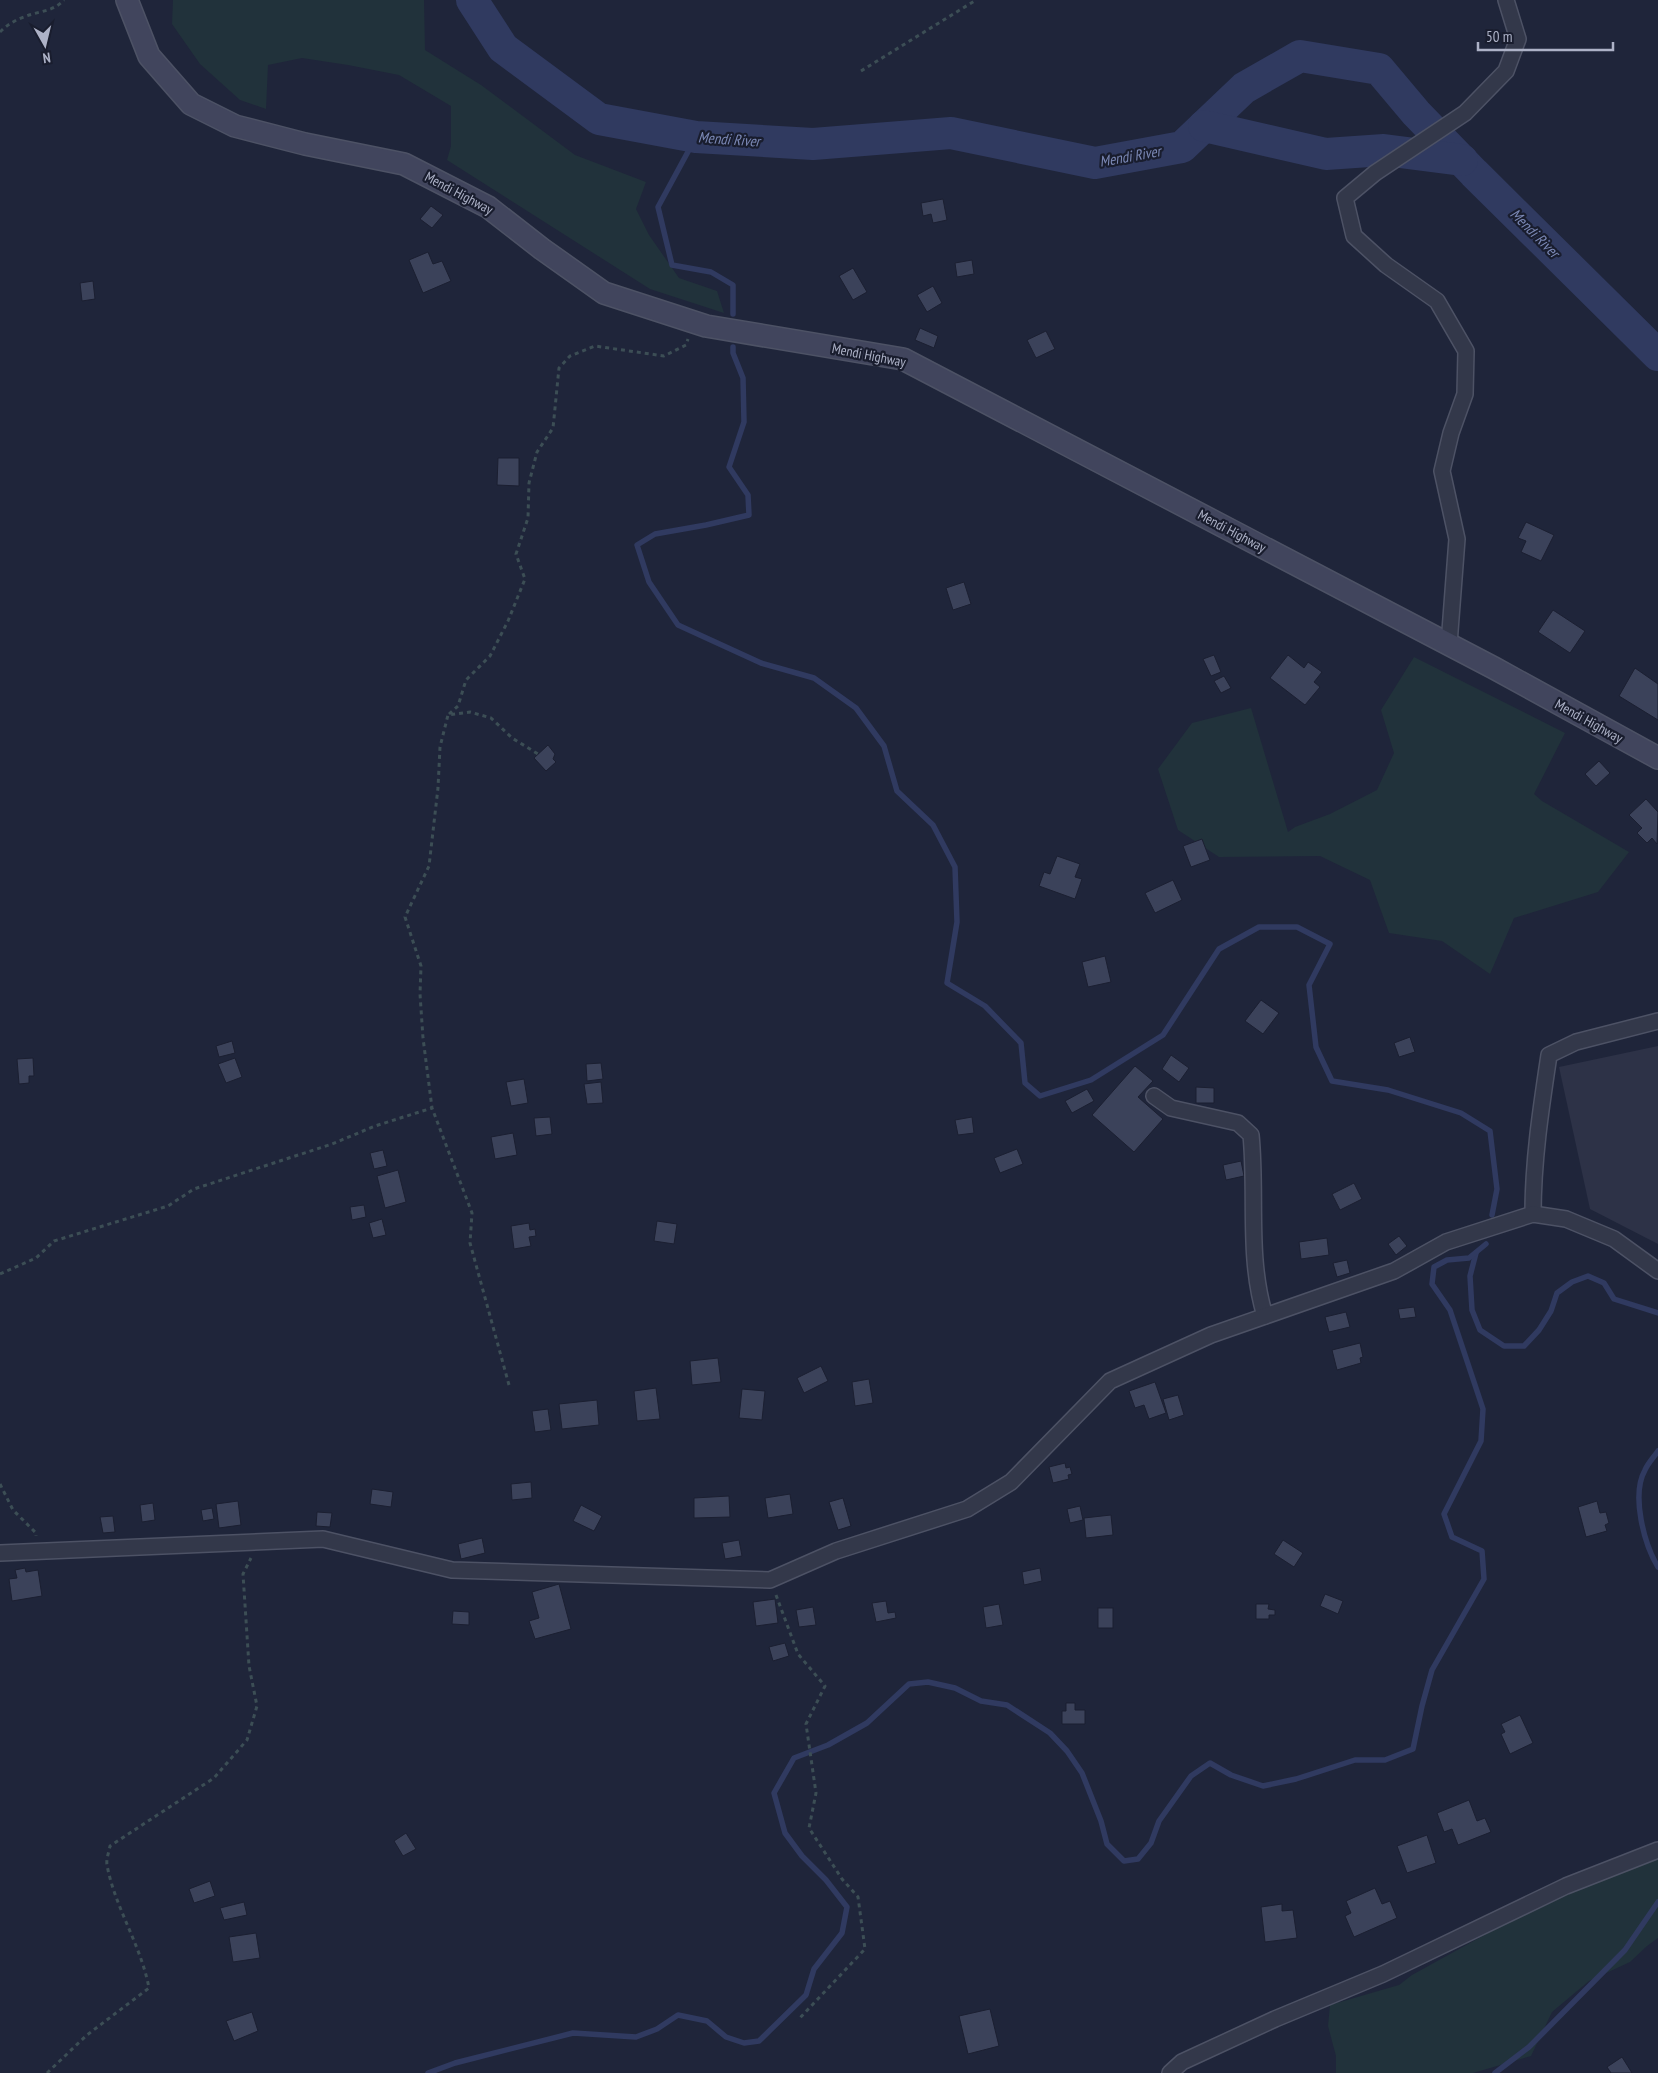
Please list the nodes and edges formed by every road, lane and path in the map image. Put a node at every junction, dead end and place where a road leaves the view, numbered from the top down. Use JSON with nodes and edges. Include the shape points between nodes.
{"nodes":[{"id":1,"x":64,"y":0,"type":"edge"},
{"id":2,"x":127,"y":0,"type":"edge"},
{"id":3,"x":976,"y":0,"type":"edge"},
{"id":4,"x":1506,"y":0,"type":"edge"},
{"id":5,"x":0,"y":32,"type":"edge"},
{"id":6,"x":862,"y":71,"type":"dead end"},
{"id":7,"x":695,"y":322,"type":"junction"},
{"id":8,"x":1449,"y":644,"type":"junction"},
{"id":9,"x":448,"y":715,"type":"junction"},
{"id":10,"x":538,"y":754,"type":"dead end"},
{"id":11,"x":1658,"y":758,"type":"edge"},
{"id":12,"x":1658,"y":1021,"type":"edge"},
{"id":13,"x":1154,"y":1096,"type":"dead end"},
{"id":14,"x":432,"y":1108,"type":"junction"},
{"id":15,"x":1533,"y":1214,"type":"junction"},
{"id":16,"x":1658,"y":1270,"type":"edge"},
{"id":17,"x":0,"y":1274,"type":"edge"},
{"id":18,"x":1265,"y":1316,"type":"junction"},
{"id":19,"x":509,"y":1384,"type":"dead end"},
{"id":20,"x":0,"y":1484,"type":"edge"},
{"id":21,"x":259,"y":1542,"type":"junction"},
{"id":22,"x":40,"y":1552,"type":"junction"},
{"id":23,"x":0,"y":1553,"type":"edge"},
{"id":24,"x":770,"y":1580,"type":"junction"},
{"id":25,"x":1658,"y":1850,"type":"edge"},
{"id":26,"x":798,"y":2020,"type":"dead end"},
{"id":27,"x":47,"y":2073,"type":"edge"},
{"id":28,"x":1170,"y":2073,"type":"edge"}],
"edges":[{"from":1,"to":5,"type":"path","via":[[57,7],[25,16]]},
{"from":2,"to":7,"type":"main road","name":"Mendi Highway","via":[[148,56],[191,104],[235,126],[404,164],[488,207],[604,293]]},
{"from":3,"to":6,"type":"path"},
{"from":4,"to":8,"type":"street","via":[[1518,39],[1506,70],[1465,113],[1379,170],[1345,198],[1354,236],[1386,265],[1437,301],[1466,351],[1465,394],[1442,472],[1457,539]]},
{"from":7,"to":8,"type":"main road","name":"Mendi Highway","via":[[904,359]]},
{"from":7,"to":9,"type":"path","via":[[686,345],[664,356],[595,346],[570,356],[559,368],[553,428],[538,452],[529,482],[528,518],[516,554],[525,579],[490,656],[466,680],[458,706]]},
{"from":8,"to":11,"type":"main road","name":"Mendi Highway"},
{"from":9,"to":10,"type":"path","via":[[470,712],[491,718],[512,738]]},
{"from":9,"to":14,"type":"path","via":[[440,747],[428,866],[405,917],[421,966],[423,1038]]},
{"from":12,"to":15,"type":"street","via":[[1576,1042],[1549,1055],[1534,1172]]},
{"from":13,"to":18,"type":"street","via":[[1171,1108],[1238,1123],[1251,1135],[1255,1269]]},
{"from":14,"to":17,"type":"path","via":[[194,1189],[168,1206],[54,1241],[36,1258]]},
{"from":14,"to":19,"type":"path","via":[[472,1214],[470,1242]]},
{"from":15,"to":16,"type":"street","via":[[1566,1219],[1614,1239]]},
{"from":15,"to":18,"type":"street","via":[[1446,1242],[1394,1271]]},
{"from":18,"to":24,"type":"street","via":[[1210,1335],[1110,1381],[1011,1482],[967,1509],[836,1551]]},
{"from":20,"to":22,"type":"path","via":[[13,1510],[36,1533]]},
{"from":21,"to":22,"type":"street"},
{"from":21,"to":24,"type":"street","via":[[323,1539],[452,1570]]},
{"from":21,"to":27,"type":"path","via":[[243,1574],[249,1666],[257,1706],[247,1740],[214,1778],[110,1846],[106,1863],[123,1916],[145,1967],[149,1988],[87,2035]]},
{"from":22,"to":23,"type":"street"},
{"from":24,"to":26,"type":"path","via":[[798,1654],[825,1686],[806,1724],[816,1793],[809,1828],[842,1879],[858,1897],[865,1949]]},
{"from":25,"to":28,"type":"street","via":[[1566,1886],[1383,1974],[1182,2062]]}]}
